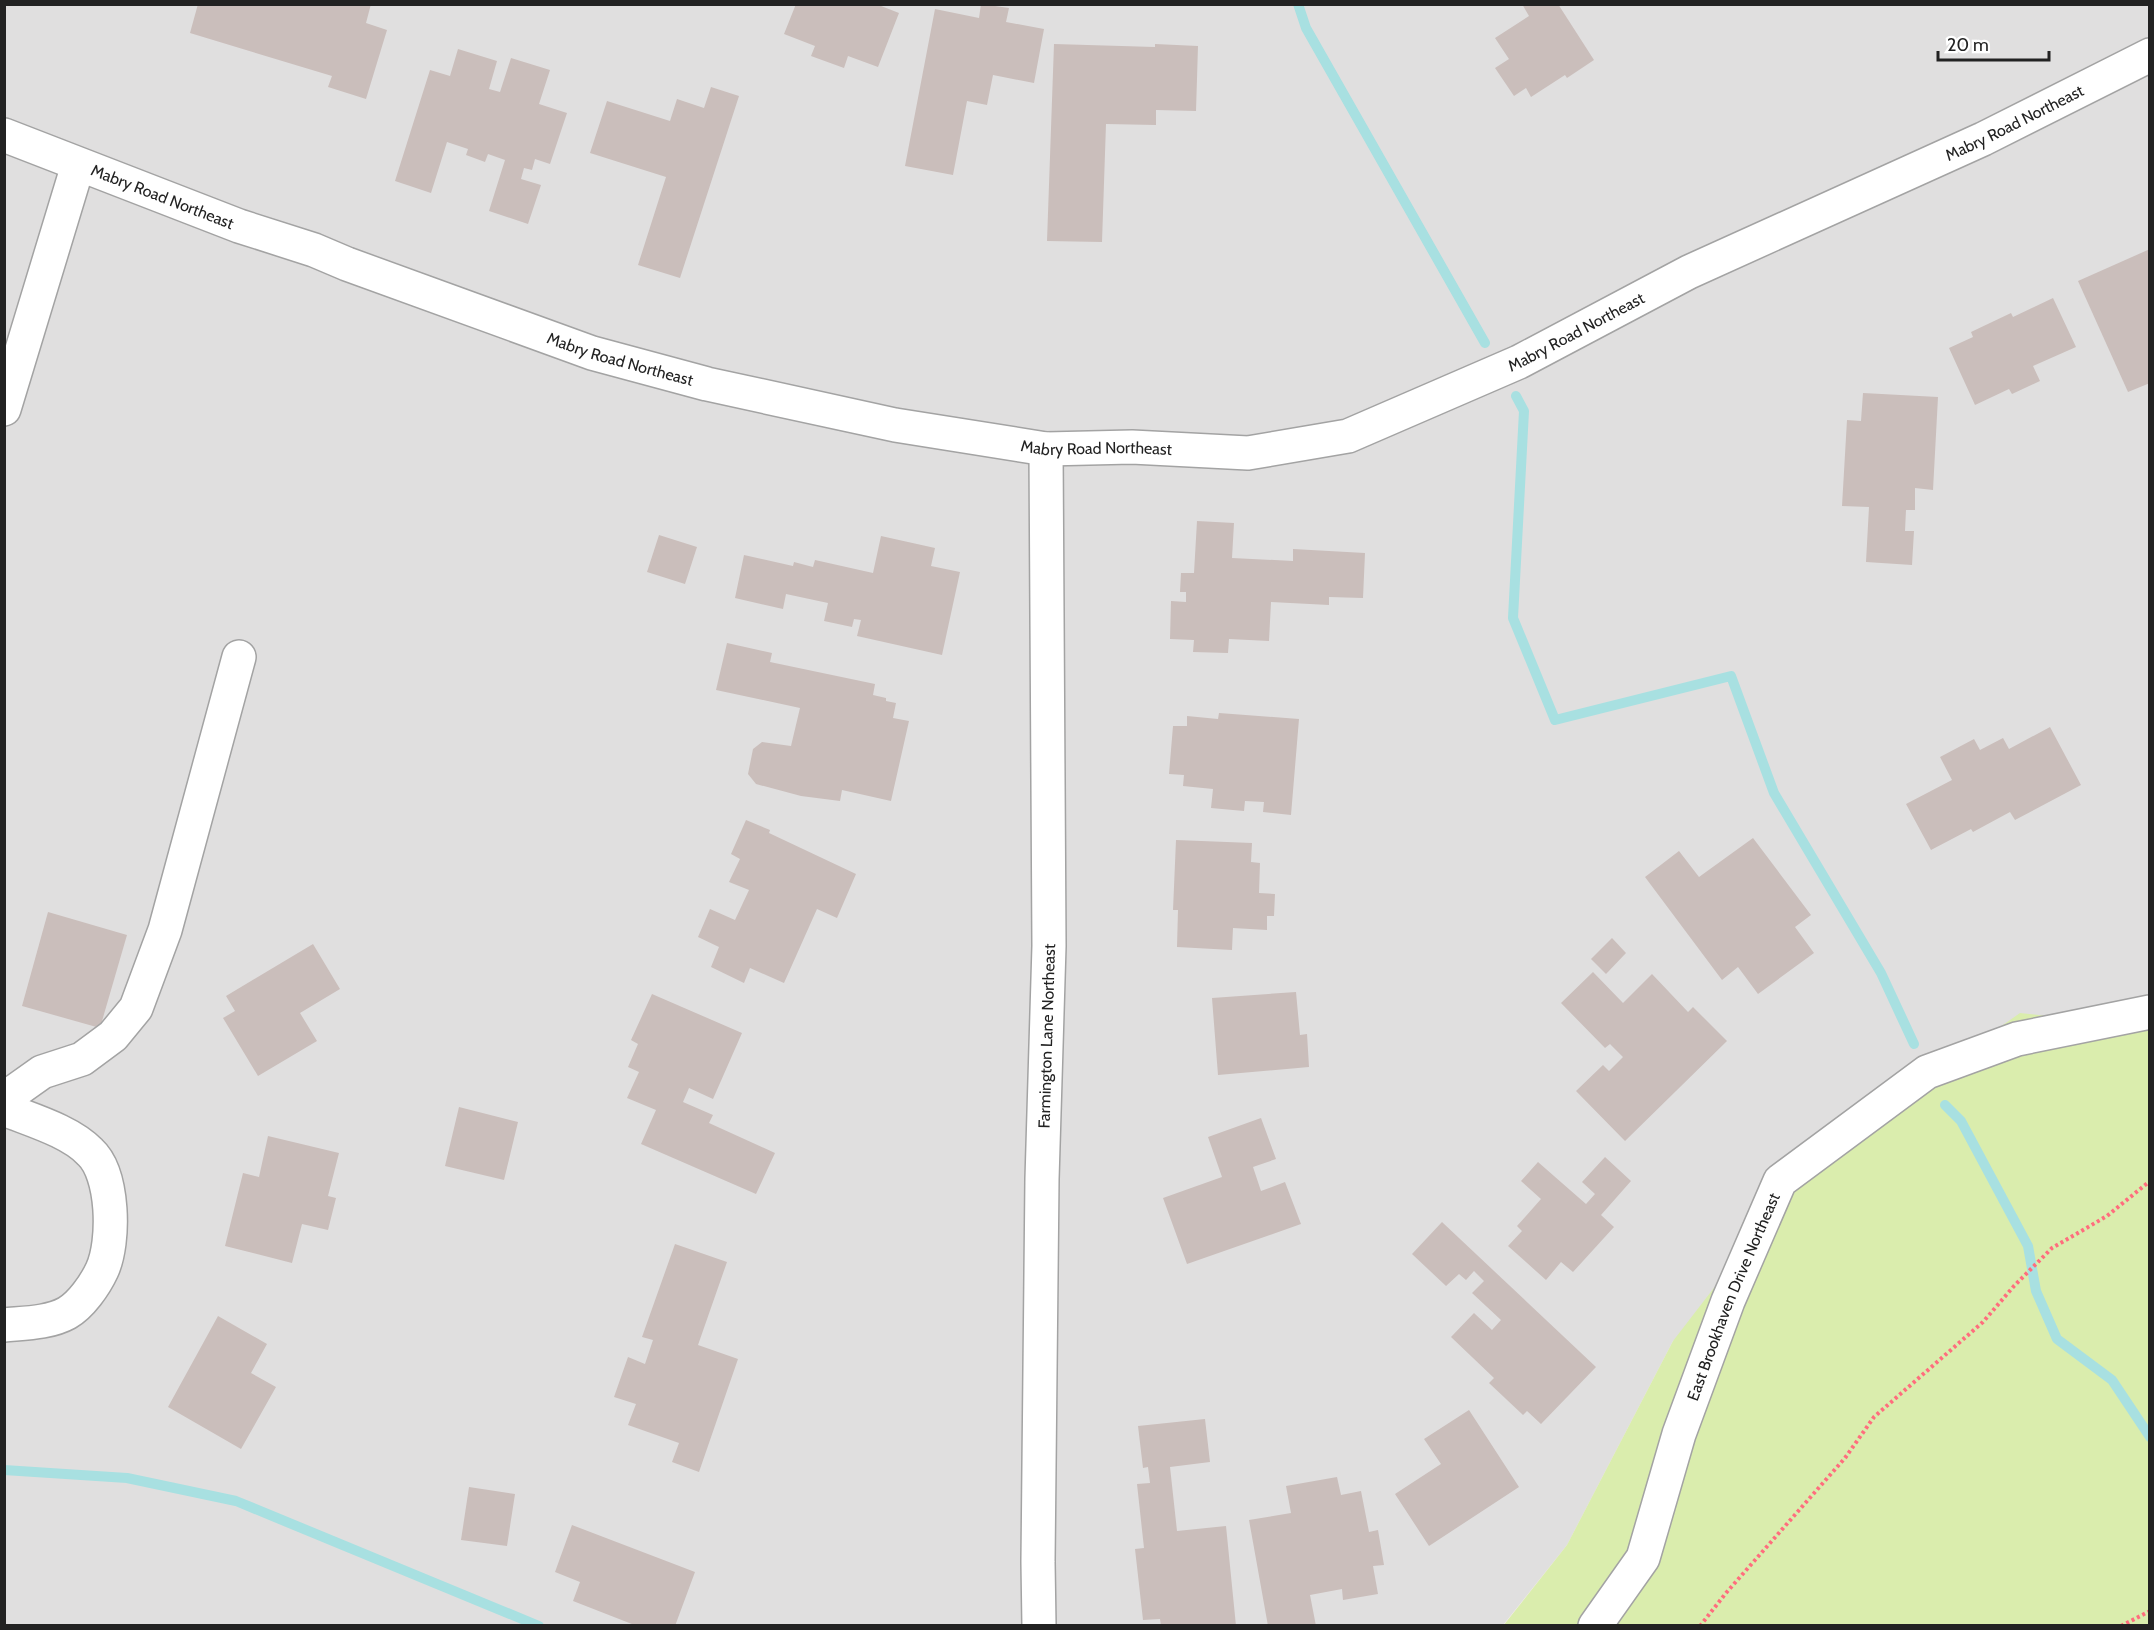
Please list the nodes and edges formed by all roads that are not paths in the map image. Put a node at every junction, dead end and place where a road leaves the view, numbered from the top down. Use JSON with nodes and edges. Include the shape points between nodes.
{"nodes":[{"id":1,"x":2150,"y":55,"type":"edge"},
{"id":2,"x":4,"y":135,"type":"edge"},
{"id":3,"x":78,"y":165,"type":"junction"},
{"id":4,"x":4,"y":409,"type":"edge"},
{"id":5,"x":1046,"y":449,"type":"junction"},
{"id":6,"x":238,"y":657,"type":"dead end"},
{"id":7,"x":2150,"y":1012,"type":"edge"},
{"id":8,"x":4,"y":1099,"type":"edge"},
{"id":9,"x":4,"y":1109,"type":"edge"},
{"id":10,"x":4,"y":1325,"type":"edge"},
{"id":11,"x":1039,"y":1626,"type":"edge"},
{"id":12,"x":1595,"y":1626,"type":"edge"}],
"edges":[{"from":1,"to":5,"type":"street","name":"Mabry Road Northeast","via":[[1983,139],[1689,272],[1519,362],[1348,436],[1248,453],[1132,447]]},
{"from":2,"to":3,"type":"street","name":"Mabry Road Northeast"},
{"from":3,"to":4,"type":"street"},
{"from":3,"to":5,"type":"street","name":"Mabry Road Northeast","via":[[592,353],[707,384],[894,425]]},
{"from":5,"to":11,"type":"street","name":"Farmington Lane Northeast","via":[[1049,946]]},
{"from":6,"to":8,"type":"street","via":[[165,930],[136,1008],[113,1036],[82,1059],[42,1072]]},
{"from":7,"to":12,"type":"street","name":"East Brookhaven Drive Northeast","via":[[2018,1039],[1927,1072],[1780,1181],[1728,1301],[1679,1434],[1643,1558]]},
{"from":9,"to":10,"type":"street","via":[[77,1140],[92,1153],[106,1183],[109,1230],[102,1270],[70,1312],[57,1318]]}]}
